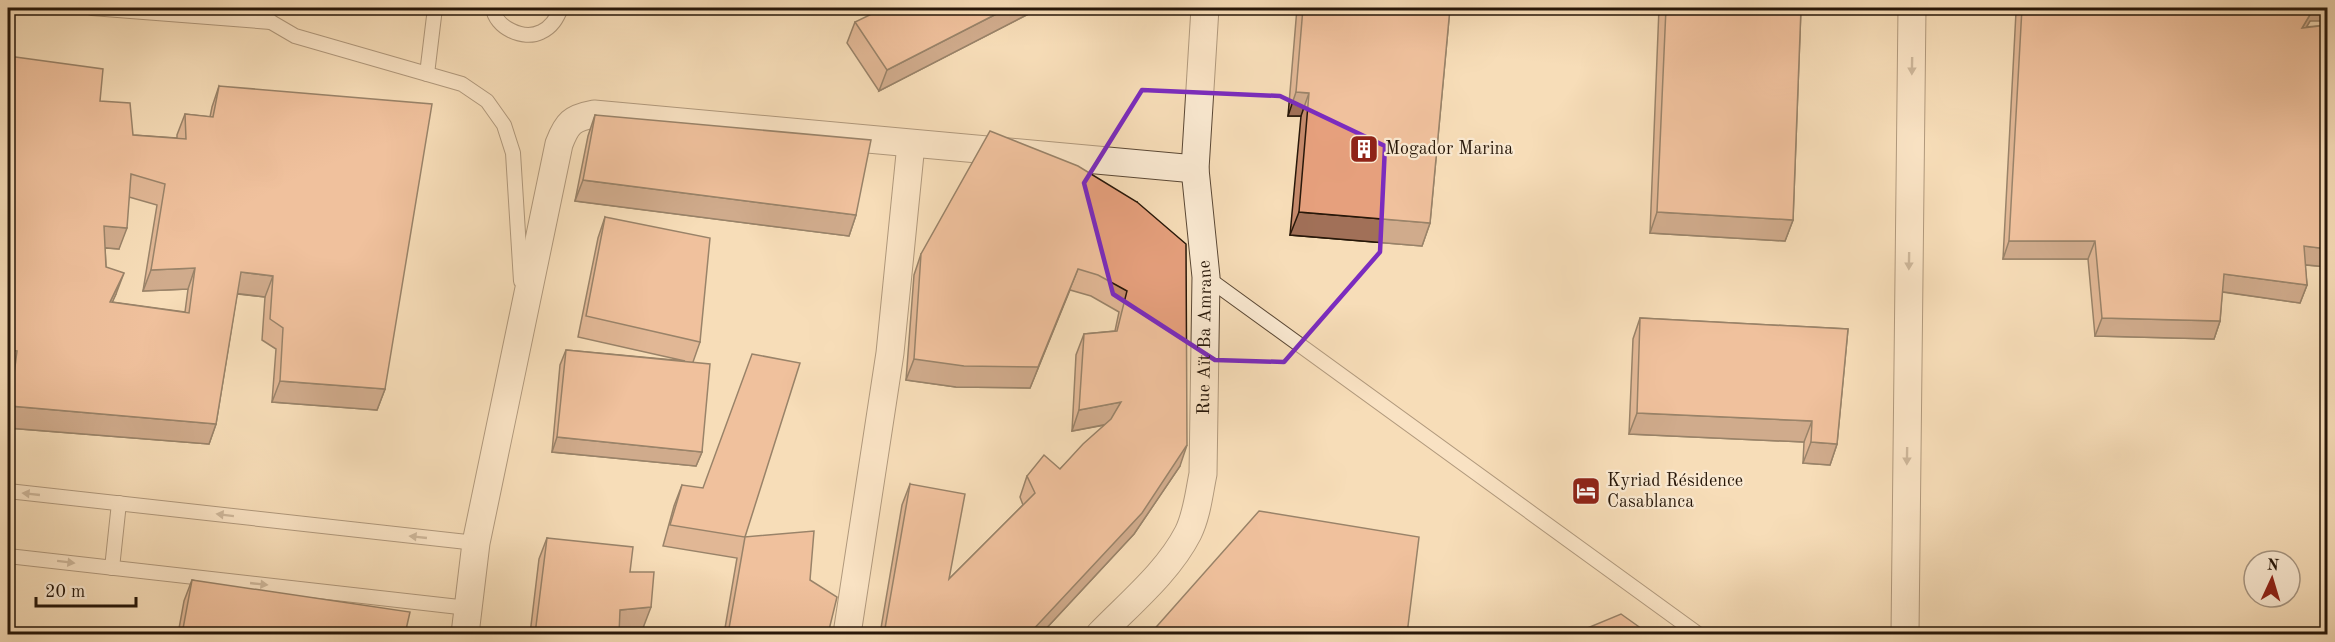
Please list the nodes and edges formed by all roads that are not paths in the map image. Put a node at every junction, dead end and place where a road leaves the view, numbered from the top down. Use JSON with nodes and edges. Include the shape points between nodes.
{"nodes":[{"id":1,"x":92,"y":8,"type":"edge"},
{"id":2,"x":258,"y":8,"type":"edge"},
{"id":3,"x":435,"y":8,"type":"edge"},
{"id":4,"x":493,"y":8,"type":"edge"},
{"id":5,"x":561,"y":8,"type":"edge"},
{"id":6,"x":1205,"y":8,"type":"edge"},
{"id":7,"x":1912,"y":8,"type":"edge"},
{"id":8,"x":271,"y":22,"type":"junction"},
{"id":9,"x":427,"y":74,"type":"junction"},
{"id":10,"x":911,"y":144,"type":"junction"},
{"id":11,"x":1195,"y":169,"type":"junction"},
{"id":12,"x":1206,"y":277,"type":"junction"},
{"id":13,"x":523,"y":316,"type":"junction"},
{"id":14,"x":8,"y":491,"type":"edge"},
{"id":15,"x":119,"y":503,"type":"junction"},
{"id":16,"x":476,"y":543,"type":"junction"},
{"id":17,"x":8,"y":556,"type":"edge"},
{"id":18,"x":112,"y":568,"type":"junction"},
{"id":19,"x":466,"y":621,"type":"edge"},
{"id":20,"x":847,"y":634,"type":"edge"},
{"id":21,"x":1100,"y":634,"type":"edge"},
{"id":22,"x":1698,"y":634,"type":"edge"},
{"id":23,"x":1905,"y":634,"type":"edge"}],
"edges":[{"from":1,"to":8,"type":"lane"},
{"from":2,"to":8,"type":"lane"},
{"from":3,"to":9,"type":"lane"},
{"from":4,"to":5,"type":"lane","via":[[505,27],[521,34],[540,33],[555,22]]},
{"from":6,"to":11,"type":"street","name":"Rue Aït Ba Amrane"},
{"from":7,"to":23,"type":"street","one_way":true},
{"from":8,"to":9,"type":"lane","via":[[295,36]]},
{"from":9,"to":13,"type":"lane","via":[[462,84],[487,101],[504,125],[513,153]]},
{"from":10,"to":11,"type":"street"},
{"from":10,"to":13,"type":"street","via":[[594,114],[578,117],[565,128],[559,144]]},
{"from":10,"to":20,"type":"street","via":[[890,353]]},
{"from":11,"to":12,"type":"street","name":"Rue Aït Ba Amrane"},
{"from":12,"to":21,"type":"street","name":"Rue Aït Ba Amrane","via":[[1203,474],[1197,504],[1188,531],[1171,559]]},
{"from":12,"to":22,"type":"lane"},
{"from":13,"to":16,"type":"street"},
{"from":15,"to":14,"type":"lane","one_way":true},
{"from":16,"to":15,"type":"lane","one_way":true},
{"from":15,"to":18,"type":"lane"},
{"from":16,"to":19,"type":"street"},
{"from":17,"to":18,"type":"lane","one_way":true},
{"from":18,"to":19,"type":"lane","one_way":true}]}
